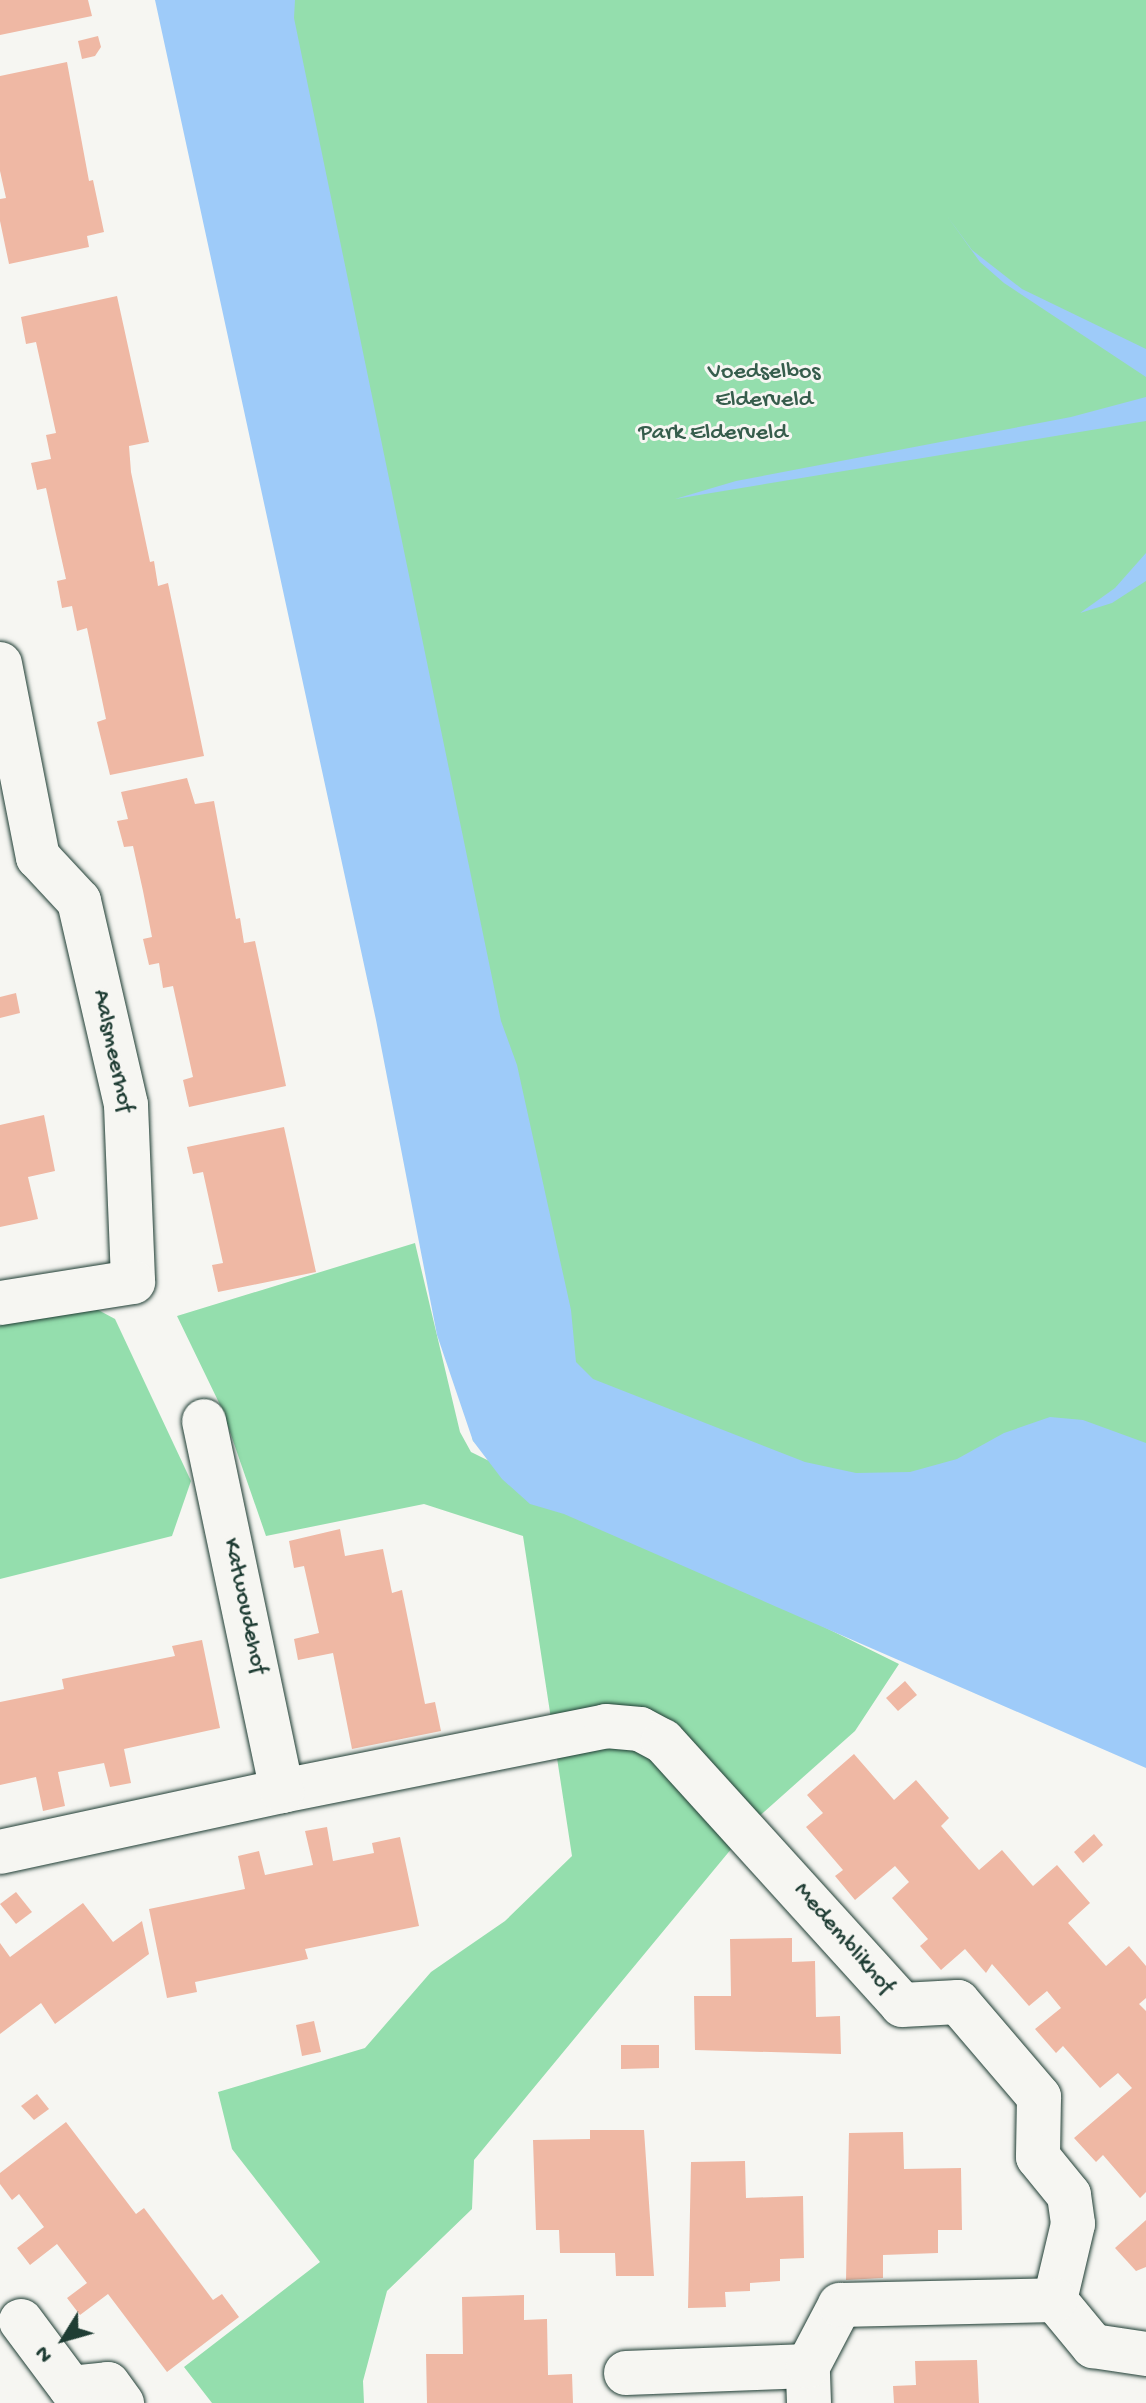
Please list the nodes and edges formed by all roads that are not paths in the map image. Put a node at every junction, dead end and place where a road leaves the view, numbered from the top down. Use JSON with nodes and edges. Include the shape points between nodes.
{"nodes":[{"id":1,"x":0,"y":664,"type":"edge"},
{"id":2,"x":8,"y":755,"type":"edge"},
{"id":3,"x":0,"y":1303,"type":"edge"},
{"id":4,"x":204,"y":1421,"type":"dead end"},
{"id":5,"x":282,"y":1791,"type":"junction"},
{"id":6,"x":0,"y":1852,"type":"edge"},
{"id":7,"x":1055,"y":2300,"type":"junction"},
{"id":8,"x":7,"y":2317,"type":"edge"},
{"id":9,"x":1146,"y":2354,"type":"edge"},
{"id":10,"x":626,"y":2373,"type":"dead end"},
{"id":11,"x":808,"y":2385,"type":"edge"},
{"id":12,"x":122,"y":2403,"type":"edge"}],
"edges":[{"from":1,"to":2,"type":"street","name":"Aalsmeerhof"},
{"from":2,"to":3,"type":"street","name":"Aalsmeerhof","via":[[38,857],[79,901],[126,1105],[133,1282]]},
{"from":4,"to":5,"type":"street","name":"Katwoudehof"},
{"from":5,"to":6,"type":"street"},
{"from":5,"to":7,"type":"street","name":"Medemblikhof","via":[[606,1726],[640,1729],[663,1741],[902,2005],[958,2002],[1039,2097],[1038,2157],[1069,2195],[1073,2224]]},
{"from":7,"to":9,"type":"street","via":[[1093,2346]]},
{"from":7,"to":11,"type":"street","via":[[840,2305]]},
{"from":8,"to":12,"type":"street","via":[[71,2388],[108,2384]]},
{"from":10,"to":11,"type":"street"}]}
